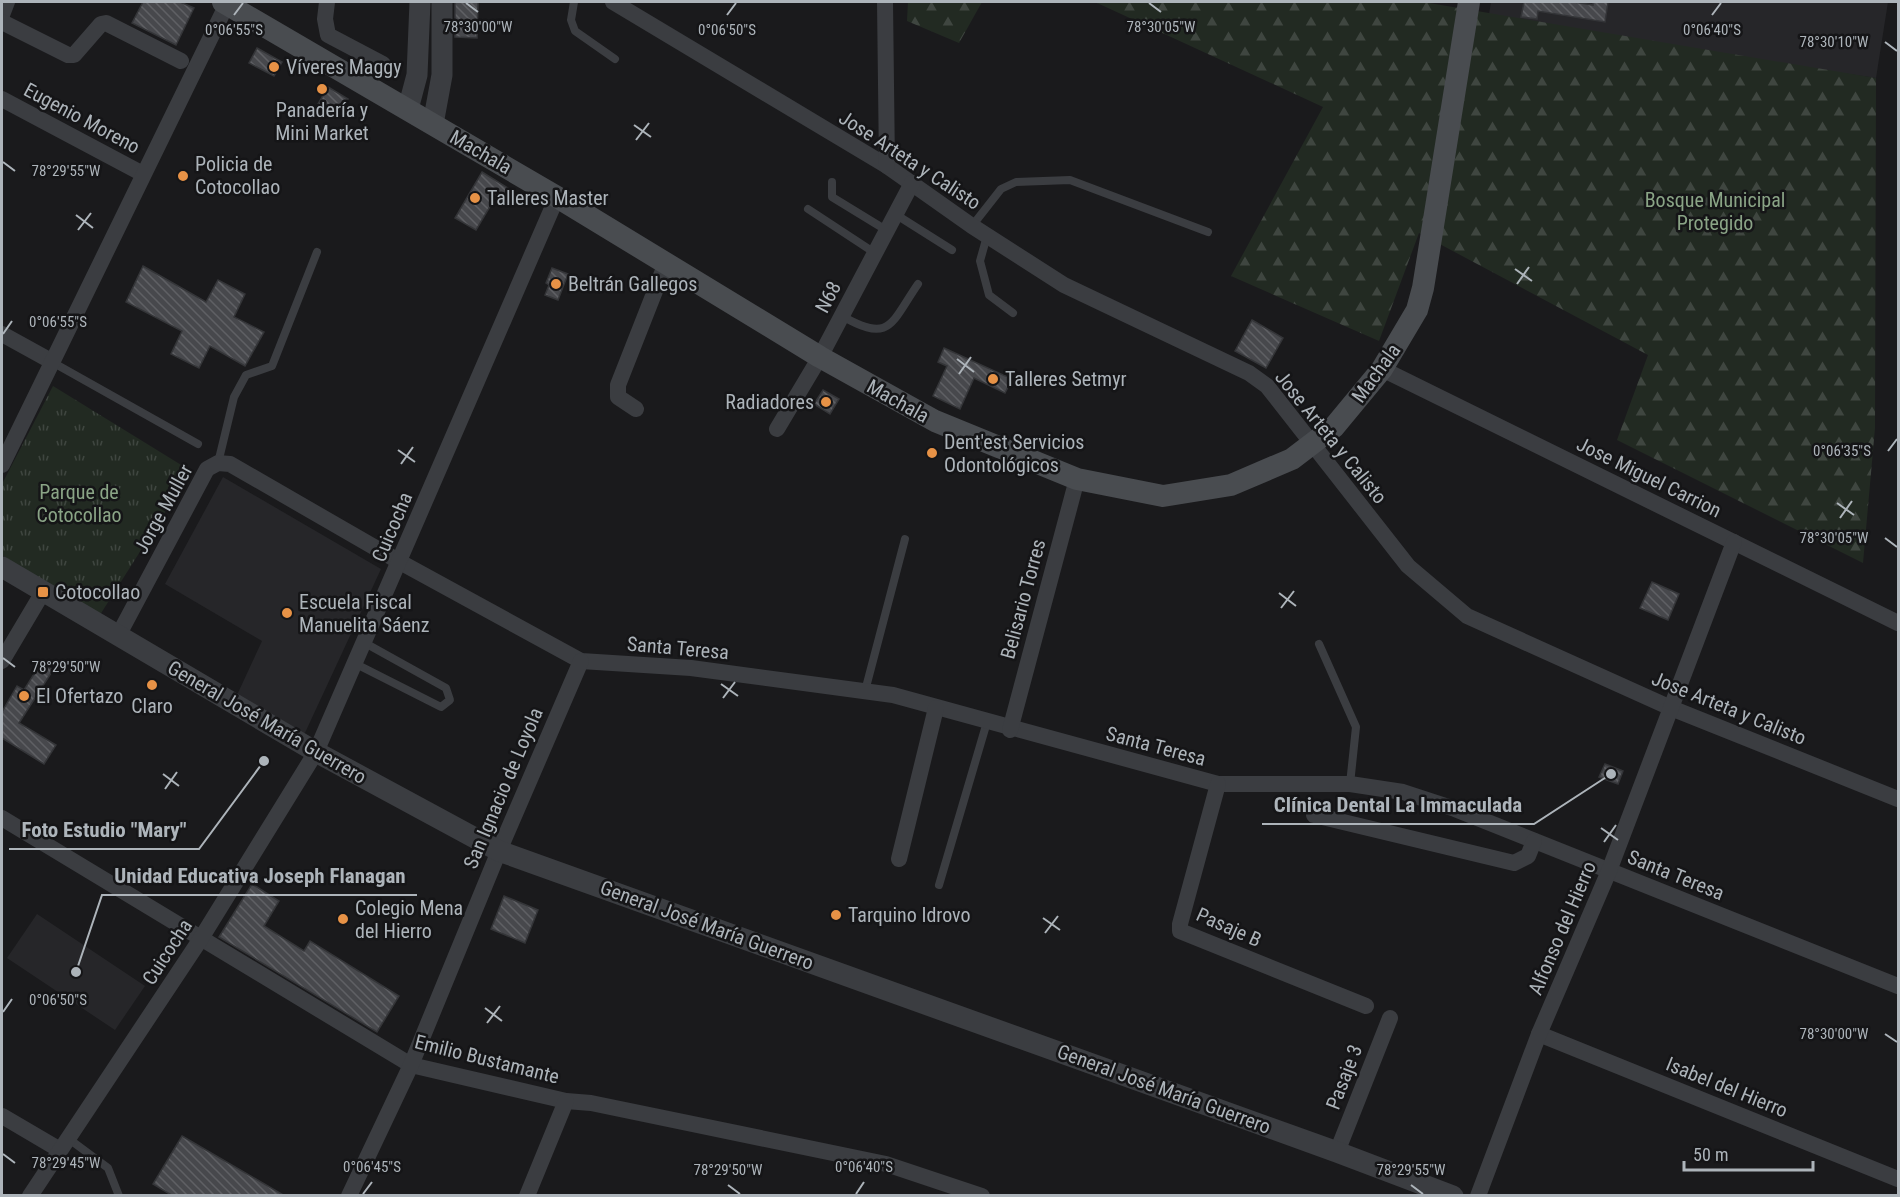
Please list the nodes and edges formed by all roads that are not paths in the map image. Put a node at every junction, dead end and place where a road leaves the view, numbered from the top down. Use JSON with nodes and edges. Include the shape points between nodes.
{"nodes":[{"id":1,"x":7,"y":2,"type":"edge"},
{"id":2,"x":327,"y":2,"type":"edge"},
{"id":3,"x":420,"y":2,"type":"edge"},
{"id":4,"x":442,"y":2,"type":"edge"},
{"id":5,"x":574,"y":2,"type":"edge"},
{"id":6,"x":613,"y":2,"type":"edge"},
{"id":7,"x":885,"y":2,"type":"edge"},
{"id":8,"x":1469,"y":2,"type":"edge"},
{"id":9,"x":225,"y":3,"type":"edge"},
{"id":10,"x":2,"y":15,"type":"edge"},
{"id":11,"x":2,"y":22,"type":"edge"},
{"id":12,"x":615,"y":59,"type":"dead end"},
{"id":13,"x":181,"y":61,"type":"dead end"},
{"id":14,"x":383,"y":64,"type":"dead end"},
{"id":15,"x":2,"y":99,"type":"edge"},
{"id":16,"x":408,"y":110,"type":"junction"},
{"id":17,"x":434,"y":124,"type":"junction"},
{"id":18,"x":887,"y":166,"type":"junction"},
{"id":19,"x":143,"y":174,"type":"junction"},
{"id":20,"x":832,"y":182,"type":"dead end"},
{"id":21,"x":912,"y":183,"type":"junction"},
{"id":22,"x":557,"y":197,"type":"junction"},
{"id":23,"x":808,"y":209,"type":"dead end"},
{"id":24,"x":895,"y":214,"type":"junction"},
{"id":25,"x":972,"y":226,"type":"junction"},
{"id":26,"x":886,"y":230,"type":"junction"},
{"id":27,"x":1208,"y":232,"type":"dead end"},
{"id":28,"x":987,"y":236,"type":"junction"},
{"id":29,"x":952,"y":250,"type":"dead end"},
{"id":30,"x":317,"y":252,"type":"dead end"},
{"id":31,"x":875,"y":253,"type":"junction"},
{"id":32,"x":666,"y":263,"type":"junction"},
{"id":33,"x":918,"y":284,"type":"dead end"},
{"id":34,"x":1013,"y":313,"type":"dead end"},
{"id":35,"x":842,"y":316,"type":"junction"},
{"id":36,"x":2,"y":334,"type":"edge"},
{"id":37,"x":820,"y":357,"type":"junction"},
{"id":38,"x":51,"y":361,"type":"junction"},
{"id":39,"x":1382,"y":369,"type":"junction"},
{"id":40,"x":636,"y":409,"type":"dead end"},
{"id":41,"x":777,"y":429,"type":"dead end"},
{"id":42,"x":198,"y":444,"type":"dead end"},
{"id":43,"x":1313,"y":445,"type":"junction"},
{"id":44,"x":218,"y":463,"type":"junction"},
{"id":45,"x":2,"y":465,"type":"edge"},
{"id":46,"x":1077,"y":479,"type":"junction"},
{"id":47,"x":905,"y":539,"type":"dead end"},
{"id":48,"x":1734,"y":542,"type":"junction"},
{"id":49,"x":400,"y":562,"type":"junction"},
{"id":50,"x":2,"y":567,"type":"edge"},
{"id":51,"x":43,"y":592,"type":"junction"},
{"id":52,"x":1899,"y":623,"type":"edge"},
{"id":53,"x":118,"y":636,"type":"junction"},
{"id":54,"x":365,"y":643,"type":"junction"},
{"id":55,"x":1319,"y":644,"type":"dead end"},
{"id":56,"x":2,"y":661,"type":"edge"},
{"id":57,"x":580,"y":661,"type":"junction"},
{"id":58,"x":356,"y":664,"type":"junction"},
{"id":59,"x":865,"y":691,"type":"junction"},
{"id":60,"x":936,"y":708,"type":"junction"},
{"id":61,"x":1671,"y":708,"type":"junction"},
{"id":62,"x":987,"y":722,"type":"junction"},
{"id":63,"x":1010,"y":729,"type":"junction"},
{"id":64,"x":316,"y":752,"type":"junction"},
{"id":65,"x":1218,"y":784,"type":"junction"},
{"id":66,"x":1350,"y":784,"type":"junction"},
{"id":67,"x":1899,"y":799,"type":"edge"},
{"id":68,"x":1314,"y":815,"type":"dead end"},
{"id":69,"x":2,"y":818,"type":"edge"},
{"id":70,"x":1533,"y":841,"type":"junction"},
{"id":71,"x":499,"y":851,"type":"junction"},
{"id":72,"x":899,"y":859,"type":"dead end"},
{"id":73,"x":1610,"y":871,"type":"junction"},
{"id":74,"x":939,"y":885,"type":"dead end"},
{"id":75,"x":200,"y":940,"type":"junction"},
{"id":76,"x":1899,"y":986,"type":"edge"},
{"id":77,"x":1366,"y":1006,"type":"dead end"},
{"id":78,"x":1390,"y":1018,"type":"dead end"},
{"id":79,"x":1539,"y":1034,"type":"junction"},
{"id":80,"x":411,"y":1065,"type":"junction"},
{"id":81,"x":566,"y":1101,"type":"junction"},
{"id":82,"x":2,"y":1116,"type":"edge"},
{"id":83,"x":64,"y":1144,"type":"junction"},
{"id":84,"x":1337,"y":1152,"type":"junction"},
{"id":85,"x":1899,"y":1179,"type":"edge"},
{"id":86,"x":974,"y":1194,"type":"edge"},
{"id":87,"x":30,"y":1196,"type":"edge"},
{"id":88,"x":119,"y":1196,"type":"edge"},
{"id":89,"x":349,"y":1196,"type":"edge"},
{"id":90,"x":527,"y":1196,"type":"edge"},
{"id":91,"x":1453,"y":1196,"type":"edge"},
{"id":92,"x":1478,"y":1196,"type":"edge"}],
"edges":[{"from":1,"to":10,"type":"street"},
{"from":2,"to":14,"type":"street","via":[[328,35]]},
{"from":3,"to":16,"type":"street","via":[[417,75]]},
{"from":4,"to":17,"type":"street","via":[[442,75]]},
{"from":5,"to":12,"type":"lane","via":[[574,31]]},
{"from":6,"to":18,"type":"street","name":"Jose Arteta y Calisto"},
{"from":7,"to":18,"type":"street"},
{"from":8,"to":39,"type":"main road","name":"Machala","via":[[1423,288],[1408,328]]},
{"from":9,"to":16,"type":"main road","name":"Machala"},
{"from":9,"to":19,"type":"street"},
{"from":11,"to":13,"type":"street","via":[[68,56],[74,55],[106,23]]},
{"from":15,"to":19,"type":"street","name":"Eugenio Moreno"},
{"from":16,"to":17,"type":"main road","name":"Machala"},
{"from":17,"to":22,"type":"main road","name":"Machala"},
{"from":18,"to":21,"type":"street","name":"Jose Arteta y Calisto"},
{"from":19,"to":38,"type":"street"},
{"from":20,"to":26,"type":"lane","via":[[832,197]]},
{"from":21,"to":24,"type":"street","name":"N68"},
{"from":21,"to":25,"type":"street","name":"Jose Arteta y Calisto"},
{"from":22,"to":32,"type":"main road","name":"Machala"},
{"from":22,"to":49,"type":"street","name":"Cuicocha"},
{"from":23,"to":31,"type":"lane"},
{"from":24,"to":26,"type":"street","name":"N68"},
{"from":24,"to":29,"type":"lane"},
{"from":25,"to":27,"type":"lane","via":[[1001,189],[1016,182],[1070,180]]},
{"from":25,"to":28,"type":"street","name":"Jose Arteta y Calisto"},
{"from":26,"to":31,"type":"street","name":"N68"},
{"from":28,"to":34,"type":"lane","via":[[980,261],[989,295]]},
{"from":28,"to":43,"type":"street","name":"Jose Arteta y Calisto","via":[[1064,285],[1249,374],[1267,386]]},
{"from":30,"to":44,"type":"lane","via":[[272,366],[246,375],[234,397]]},
{"from":31,"to":35,"type":"street","name":"N68"},
{"from":32,"to":37,"type":"main road","name":"Machala"},
{"from":32,"to":40,"type":"street","via":[[618,386],[618,397]]},
{"from":33,"to":35,"type":"lane","via":[[890,325],[882,330],[875,331]]},
{"from":35,"to":37,"type":"street","name":"N68"},
{"from":36,"to":38,"type":"street"},
{"from":37,"to":41,"type":"street","name":"N68"},
{"from":37,"to":46,"type":"main road","name":"Machala","via":[[935,421]]},
{"from":38,"to":42,"type":"lane"},
{"from":38,"to":45,"type":"street"},
{"from":39,"to":43,"type":"main road","name":"Machala","via":[[1334,427]]},
{"from":39,"to":48,"type":"street","name":"Jose Miguel Carrion"},
{"from":43,"to":46,"type":"main road","name":"Machala","via":[[1270,470],[1231,486],[1200,492],[1163,496]]},
{"from":43,"to":61,"type":"street","name":"Jose Arteta y Calisto","via":[[1408,566],[1467,616]]},
{"from":44,"to":49,"type":"street","name":"Jorge Muller","via":[[230,464]]},
{"from":44,"to":53,"type":"street","name":"Jorge Muller","via":[[207,469]]},
{"from":46,"to":63,"type":"street","name":"Belisario Torres"},
{"from":47,"to":59,"type":"lane"},
{"from":48,"to":52,"type":"street","name":"Jose Miguel Carrion"},
{"from":48,"to":61,"type":"street","name":"Alfonso del Hierro"},
{"from":49,"to":54,"type":"street","name":"Cuicocha"},
{"from":49,"to":57,"type":"street","name":"Santa Teresa"},
{"from":50,"to":51,"type":"street","name":"General José María Guerrero"},
{"from":51,"to":53,"type":"street","name":"General José María Guerrero"},
{"from":51,"to":56,"type":"street"},
{"from":53,"to":64,"type":"street","name":"General José María Guerrero"},
{"from":54,"to":58,"type":"street","name":"Cuicocha"},
{"from":54,"to":58,"type":"lane","via":[[446,688],[450,700],[441,707]]},
{"from":55,"to":66,"type":"lane","via":[[1356,727]]},
{"from":57,"to":59,"type":"street","name":"Santa Teresa","via":[[691,668]]},
{"from":57,"to":71,"type":"street","name":"San Ignacio de Loyola"},
{"from":58,"to":64,"type":"street","name":"Cuicocha"},
{"from":59,"to":60,"type":"street","name":"Santa Teresa"},
{"from":60,"to":62,"type":"street","name":"Santa Teresa"},
{"from":60,"to":72,"type":"street"},
{"from":61,"to":67,"type":"street","name":"Jose Arteta y Calisto"},
{"from":61,"to":73,"type":"street","name":"Alfonso del Hierro"},
{"from":62,"to":63,"type":"street","name":"Santa Teresa"},
{"from":62,"to":74,"type":"lane"},
{"from":63,"to":65,"type":"street","name":"Santa Teresa"},
{"from":64,"to":71,"type":"street","name":"General José María Guerrero"},
{"from":64,"to":75,"type":"street","name":"Cuicocha"},
{"from":65,"to":66,"type":"street","name":"Santa Teresa"},
{"from":65,"to":77,"type":"street","name":"Pasaje B","via":[[1180,931]]},
{"from":66,"to":70,"type":"street","name":"Santa Teresa","via":[[1403,792]]},
{"from":68,"to":70,"type":"street","via":[[1514,863],[1528,856]]},
{"from":69,"to":75,"type":"street","name":"Emilio Bustamante"},
{"from":70,"to":73,"type":"street","name":"Santa Teresa"},
{"from":71,"to":80,"type":"street","name":"San Ignacio de Loyola"},
{"from":71,"to":84,"type":"street","name":"General José María Guerrero"},
{"from":73,"to":76,"type":"street","name":"Santa Teresa"},
{"from":73,"to":79,"type":"street","name":"Alfonso del Hierro"},
{"from":75,"to":80,"type":"street","name":"Emilio Bustamante"},
{"from":75,"to":83,"type":"street","name":"Cuicocha"},
{"from":78,"to":84,"type":"street","name":"Pasaje 3"},
{"from":79,"to":85,"type":"street","name":"Isabel del Hierro"},
{"from":79,"to":92,"type":"street","name":"Alfonso del Hierro"},
{"from":80,"to":81,"type":"street","name":"Emilio Bustamante"},
{"from":80,"to":89,"type":"street","name":"San Ignacio de Loyola"},
{"from":81,"to":86,"type":"street","name":"Emilio Bustamante","via":[[886,1164]]},
{"from":81,"to":90,"type":"street"},
{"from":82,"to":83,"type":"street"},
{"from":83,"to":87,"type":"street","name":"Cuicocha"},
{"from":83,"to":88,"type":"lane","via":[[108,1168]]},
{"from":84,"to":91,"type":"street","name":"General José María Guerrero"}]}
